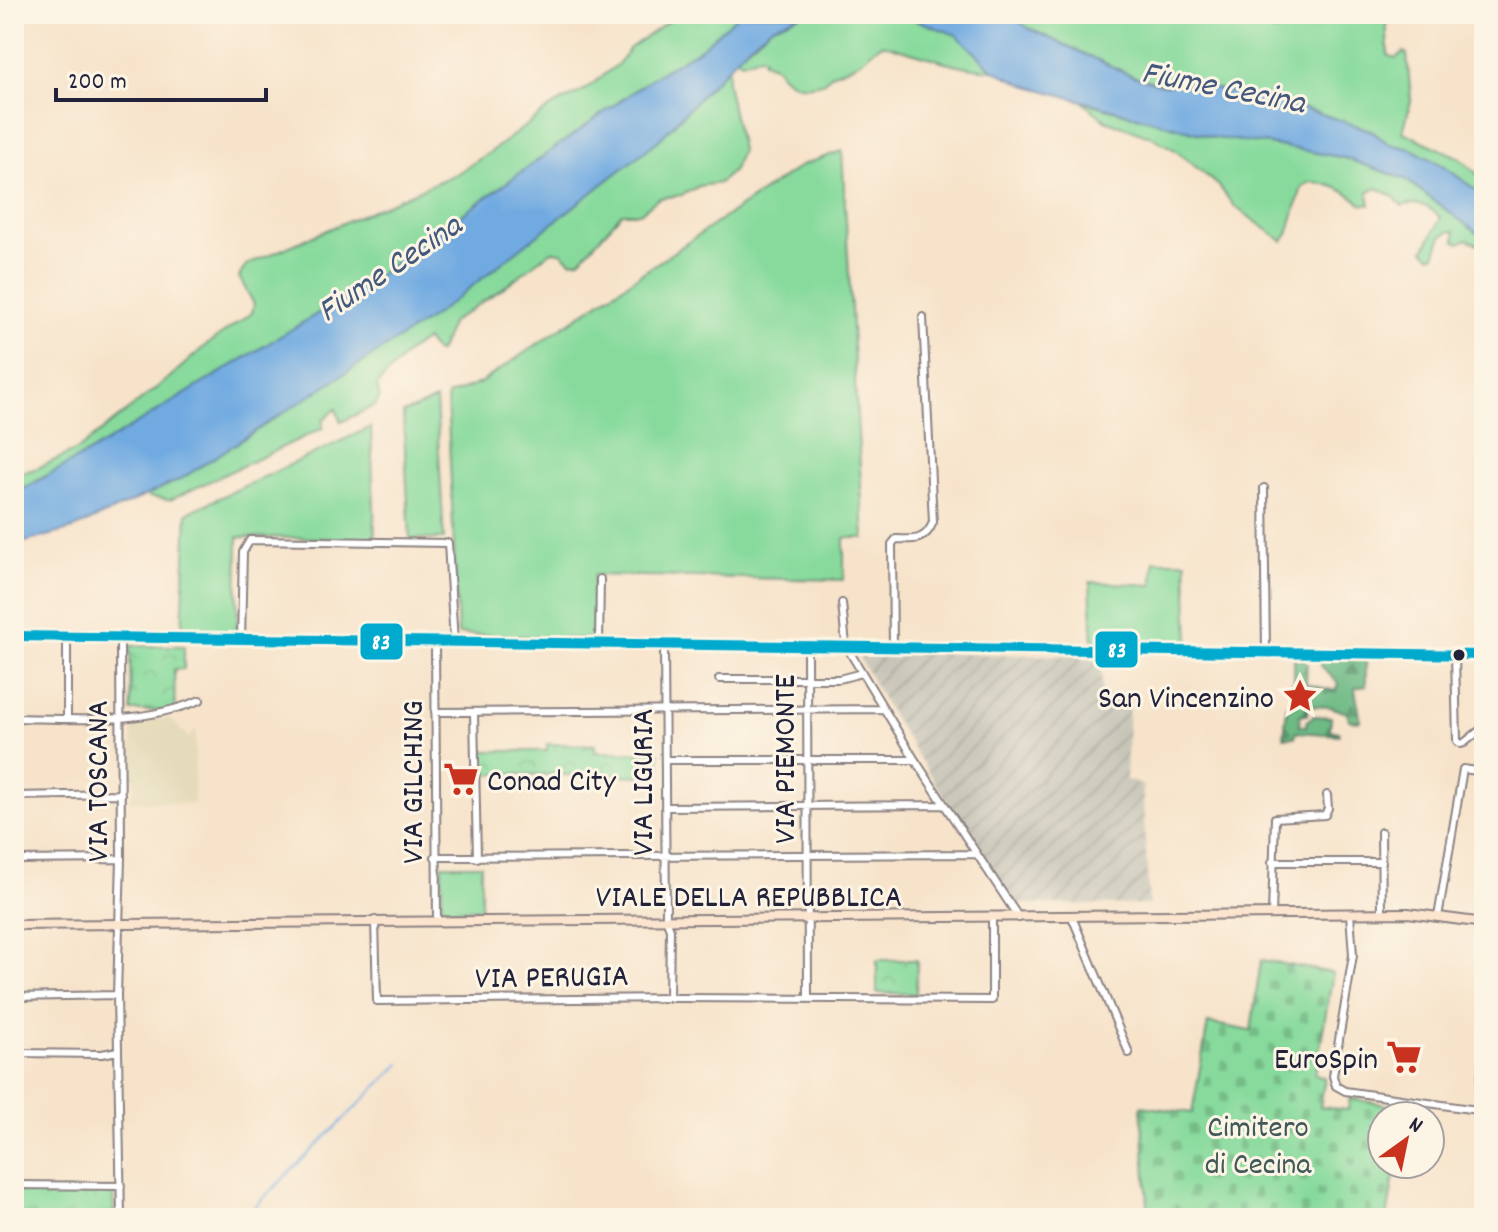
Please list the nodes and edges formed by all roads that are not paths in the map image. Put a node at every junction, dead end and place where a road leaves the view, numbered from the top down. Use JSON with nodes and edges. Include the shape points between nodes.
{"nodes":[{"id":1,"x":923,"y":317,"type":"dead end"},
{"id":2,"x":1264,"y":488,"type":"dead end"},
{"id":3,"x":600,"y":579,"type":"dead end"},
{"id":4,"x":842,"y":603,"type":"dead end"},
{"id":5,"x":14,"y":636,"type":"edge"},
{"id":6,"x":67,"y":637,"type":"junction"},
{"id":7,"x":120,"y":638,"type":"junction"},
{"id":8,"x":241,"y":640,"type":"junction"},
{"id":9,"x":454,"y":643,"type":"junction"},
{"id":10,"x":435,"y":644,"type":"junction"},
{"id":11,"x":599,"y":644,"type":"junction"},
{"id":12,"x":664,"y":646,"type":"junction"},
{"id":13,"x":846,"y":646,"type":"junction"},
{"id":14,"x":807,"y":647,"type":"junction"},
{"id":15,"x":893,"y":647,"type":"junction"},
{"id":16,"x":1266,"y":652,"type":"junction"},
{"id":17,"x":1455,"y":655,"type":"junction"},
{"id":18,"x":1484,"y":655,"type":"edge"},
{"id":19,"x":862,"y":673,"type":"junction"},
{"id":20,"x":719,"y":679,"type":"dead end"},
{"id":21,"x":805,"y":680,"type":"junction"},
{"id":22,"x":200,"y":700,"type":"dead end"},
{"id":23,"x":884,"y":709,"type":"junction"},
{"id":24,"x":665,"y":710,"type":"junction"},
{"id":25,"x":805,"y":711,"type":"junction"},
{"id":26,"x":435,"y":712,"type":"junction"},
{"id":27,"x":474,"y":713,"type":"junction"},
{"id":28,"x":14,"y":718,"type":"edge"},
{"id":29,"x":67,"y":719,"type":"junction"},
{"id":30,"x":119,"y":719,"type":"junction"},
{"id":31,"x":1484,"y":727,"type":"edge"},
{"id":32,"x":806,"y":759,"type":"junction"},
{"id":33,"x":665,"y":760,"type":"junction"},
{"id":34,"x":915,"y":760,"type":"junction"},
{"id":35,"x":1484,"y":772,"type":"edge"},
{"id":36,"x":121,"y":794,"type":"junction"},
{"id":37,"x":1327,"y":795,"type":"dead end"},
{"id":38,"x":14,"y":796,"type":"edge"},
{"id":39,"x":806,"y":805,"type":"junction"},
{"id":40,"x":945,"y":805,"type":"junction"},
{"id":41,"x":665,"y":807,"type":"junction"},
{"id":42,"x":1381,"y":832,"type":"dead end"},
{"id":43,"x":977,"y":854,"type":"junction"},
{"id":44,"x":807,"y":856,"type":"junction"},
{"id":45,"x":435,"y":857,"type":"junction"},
{"id":46,"x":666,"y":857,"type":"junction"},
{"id":47,"x":477,"y":858,"type":"junction"},
{"id":48,"x":121,"y":859,"type":"junction"},
{"id":49,"x":14,"y":860,"type":"edge"},
{"id":50,"x":1272,"y":862,"type":"junction"},
{"id":51,"x":1382,"y":862,"type":"junction"},
{"id":52,"x":1382,"y":913,"type":"junction"},
{"id":53,"x":1350,"y":914,"type":"junction"},
{"id":54,"x":1272,"y":915,"type":"junction"},
{"id":55,"x":1072,"y":917,"type":"junction"},
{"id":56,"x":1438,"y":917,"type":"junction"},
{"id":57,"x":808,"y":918,"type":"junction"},
{"id":58,"x":992,"y":918,"type":"junction"},
{"id":59,"x":1019,"y":918,"type":"junction"},
{"id":60,"x":666,"y":919,"type":"junction"},
{"id":61,"x":375,"y":920,"type":"junction"},
{"id":62,"x":437,"y":921,"type":"junction"},
{"id":63,"x":119,"y":923,"type":"junction"},
{"id":64,"x":1484,"y":923,"type":"edge"},
{"id":65,"x":14,"y":925,"type":"edge"},
{"id":66,"x":117,"y":995,"type":"junction"},
{"id":67,"x":14,"y":997,"type":"edge"},
{"id":68,"x":669,"y":998,"type":"junction"},
{"id":69,"x":808,"y":998,"type":"junction"},
{"id":70,"x":118,"y":1051,"type":"junction"},
{"id":71,"x":14,"y":1053,"type":"edge"},
{"id":72,"x":1129,"y":1053,"type":"dead end"},
{"id":73,"x":1484,"y":1054,"type":"edge"},
{"id":74,"x":1480,"y":1110,"type":"edge"},
{"id":75,"x":14,"y":1185,"type":"edge"},
{"id":76,"x":121,"y":1186,"type":"junction"},
{"id":77,"x":121,"y":1218,"type":"edge"}],
"edges":[{"from":1,"to":15,"type":"street","via":[[933,522],[916,541],[896,539],[892,544]]},
{"from":2,"to":16,"type":"street"},
{"from":3,"to":11,"type":"street"},
{"from":4,"to":13,"type":"street"},
{"from":5,"to":6,"type":"street"},
{"from":6,"to":7,"type":"street"},
{"from":6,"to":29,"type":"street"},
{"from":7,"to":8,"type":"street"},
{"from":7,"to":30,"type":"street","name":"VIA TOSCANA"},
{"from":8,"to":9,"type":"street","via":[[243,552],[250,540],[448,543]]},
{"from":8,"to":10,"type":"street"},
{"from":9,"to":10,"type":"street"},
{"from":9,"to":11,"type":"street"},
{"from":10,"to":26,"type":"street","name":"VIA GILCHING"},
{"from":11,"to":12,"type":"street"},
{"from":12,"to":14,"type":"street"},
{"from":12,"to":24,"type":"street","name":"VIA LIGURIA"},
{"from":13,"to":14,"type":"street"},
{"from":13,"to":15,"type":"street"},
{"from":13,"to":19,"type":"street"},
{"from":14,"to":21,"type":"street","name":"VIA PIEMONTE"},
{"from":15,"to":16,"type":"street"},
{"from":16,"to":17,"type":"street"},
{"from":17,"to":18,"type":"street"},
{"from":17,"to":31,"type":"street","via":[[1457,741],[1464,743]]},
{"from":19,"to":21,"type":"street"},
{"from":19,"to":23,"type":"street"},
{"from":20,"to":21,"type":"street"},
{"from":21,"to":25,"type":"street","name":"VIA PIEMONTE"},
{"from":22,"to":30,"type":"street","via":[[176,711]]},
{"from":23,"to":25,"type":"street"},
{"from":23,"to":34,"type":"street"},
{"from":24,"to":25,"type":"street"},
{"from":24,"to":27,"type":"street"},
{"from":24,"to":33,"type":"street","name":"VIA LIGURIA"},
{"from":25,"to":32,"type":"street","name":"VIA PIEMONTE"},
{"from":26,"to":27,"type":"street"},
{"from":26,"to":45,"type":"street","name":"VIA GILCHING"},
{"from":27,"to":47,"type":"street"},
{"from":28,"to":29,"type":"street"},
{"from":29,"to":30,"type":"street"},
{"from":30,"to":36,"type":"street","name":"VIA TOSCANA"},
{"from":32,"to":33,"type":"street"},
{"from":32,"to":34,"type":"street"},
{"from":32,"to":39,"type":"street","name":"VIA PIEMONTE"},
{"from":33,"to":41,"type":"street","name":"VIA LIGURIA"},
{"from":34,"to":40,"type":"street"},
{"from":35,"to":56,"type":"street","via":[[1463,769]]},
{"from":36,"to":38,"type":"street"},
{"from":36,"to":48,"type":"street","name":"VIA TOSCANA"},
{"from":37,"to":50,"type":"street","via":[[1325,815],[1275,818]]},
{"from":39,"to":40,"type":"street"},
{"from":39,"to":41,"type":"street"},
{"from":39,"to":44,"type":"street","name":"VIA PIEMONTE"},
{"from":40,"to":43,"type":"street"},
{"from":41,"to":46,"type":"street","name":"VIA LIGURIA"},
{"from":42,"to":51,"type":"street"},
{"from":43,"to":44,"type":"street"},
{"from":43,"to":59,"type":"street"},
{"from":44,"to":46,"type":"street"},
{"from":44,"to":57,"type":"street","name":"VIA PIEMONTE"},
{"from":45,"to":47,"type":"street"},
{"from":45,"to":62,"type":"street","name":"VIA GILCHING"},
{"from":46,"to":47,"type":"street"},
{"from":46,"to":60,"type":"street","name":"VIA LIGURIA"},
{"from":48,"to":49,"type":"street"},
{"from":48,"to":63,"type":"street","name":"VIA TOSCANA"},
{"from":50,"to":51,"type":"street"},
{"from":50,"to":54,"type":"street"},
{"from":51,"to":52,"type":"street"},
{"from":52,"to":53,"type":"street","name":"VIALE DELLA REPUBBLICA"},
{"from":52,"to":56,"type":"street","name":"VIALE DELLA REPUBBLICA"},
{"from":53,"to":54,"type":"street","name":"VIALE DELLA REPUBBLICA"},
{"from":53,"to":74,"type":"street","via":[[1353,955],[1333,1076],[1336,1086]]},
{"from":54,"to":55,"type":"street","name":"VIALE DELLA REPUBBLICA"},
{"from":55,"to":59,"type":"street","name":"VIALE DELLA REPUBBLICA"},
{"from":55,"to":72,"type":"street"},
{"from":56,"to":64,"type":"street","name":"VIALE DELLA REPUBBLICA"},
{"from":57,"to":58,"type":"street","name":"VIALE DELLA REPUBBLICA"},
{"from":57,"to":60,"type":"street","name":"VIALE DELLA REPUBBLICA"},
{"from":57,"to":69,"type":"street","name":"VIA PIEMONTE"},
{"from":58,"to":59,"type":"street","name":"VIALE DELLA REPUBBLICA"},
{"from":58,"to":69,"type":"street","name":"VIA PERUGIA","via":[[992,1000]]},
{"from":60,"to":62,"type":"street","name":"VIALE DELLA REPUBBLICA"},
{"from":60,"to":68,"type":"street","name":"VIA LIGURIA"},
{"from":61,"to":62,"type":"street","name":"VIALE DELLA REPUBBLICA"},
{"from":61,"to":63,"type":"street","name":"VIALE DELLA REPUBBLICA"},
{"from":61,"to":68,"type":"street","name":"VIA PERUGIA","via":[[377,1001]]},
{"from":63,"to":65,"type":"street","name":"VIALE DELLA REPUBBLICA"},
{"from":63,"to":66,"type":"street","name":"VIA TOSCANA"},
{"from":66,"to":67,"type":"street"},
{"from":66,"to":70,"type":"street","name":"VIA TOSCANA"},
{"from":68,"to":69,"type":"street","name":"VIA PERUGIA"},
{"from":70,"to":71,"type":"street"},
{"from":70,"to":76,"type":"street","name":"VIA TOSCANA"},
{"from":73,"to":74,"type":"street"},
{"from":75,"to":76,"type":"street"},
{"from":76,"to":77,"type":"street","name":"VIA TOSCANA"}]}
